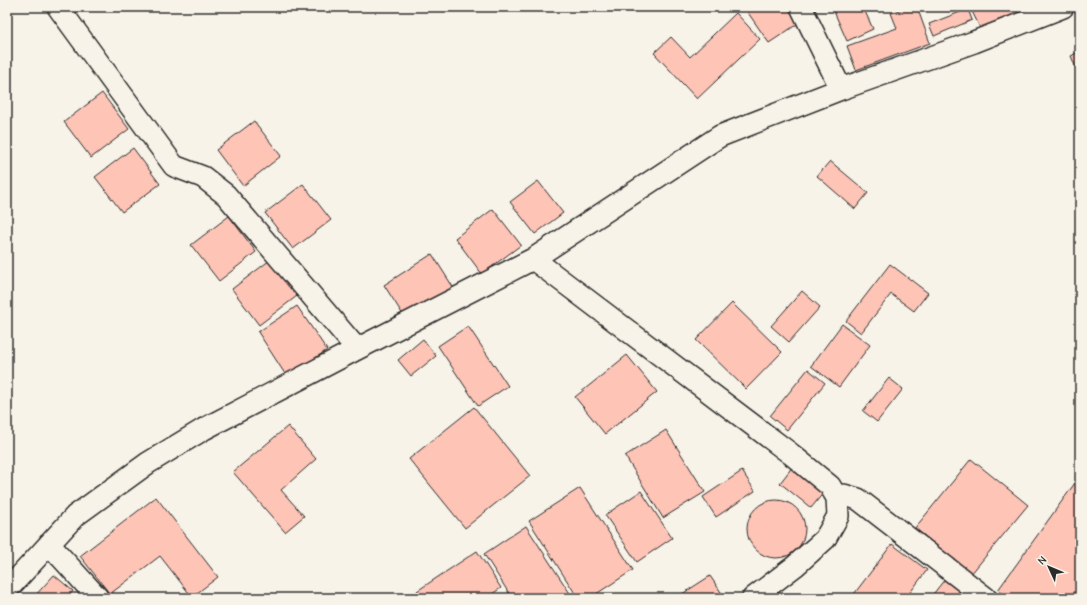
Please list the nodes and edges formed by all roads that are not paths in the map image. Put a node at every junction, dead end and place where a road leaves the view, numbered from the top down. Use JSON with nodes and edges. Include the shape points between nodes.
{"nodes":[{"id":1,"x":58,"y":7,"type":"edge"},
{"id":2,"x":801,"y":7,"type":"edge"},
{"id":3,"x":1063,"y":7,"type":"edge"},
{"id":4,"x":841,"y":89,"type":"junction"},
{"id":5,"x":533,"y":259,"type":"junction"},
{"id":6,"x":357,"y":349,"type":"junction"},
{"id":7,"x":837,"y":498,"type":"junction"},
{"id":8,"x":50,"y":544,"type":"junction"},
{"id":9,"x":7,"y":590,"type":"edge"},
{"id":10,"x":98,"y":598,"type":"edge"},
{"id":11,"x":753,"y":598,"type":"edge"},
{"id":12,"x":986,"y":598,"type":"edge"}],
"edges":[{"from":1,"to":6,"type":"street","via":[[174,166],[203,177],[226,195]]},
{"from":2,"to":4,"type":"street"},
{"from":3,"to":4,"type":"street"},
{"from":4,"to":5,"type":"street","via":[[720,136]]},
{"from":5,"to":6,"type":"street"},
{"from":5,"to":7,"type":"street","via":[[792,454],[830,486]]},
{"from":6,"to":8,"type":"street","via":[[204,429],[148,463],[75,516]]},
{"from":7,"to":11,"type":"street","via":[[838,516],[825,539]]},
{"from":7,"to":12,"type":"street","via":[[844,495],[858,499]]},
{"from":8,"to":9,"type":"street"},
{"from":8,"to":10,"type":"street"}]}
